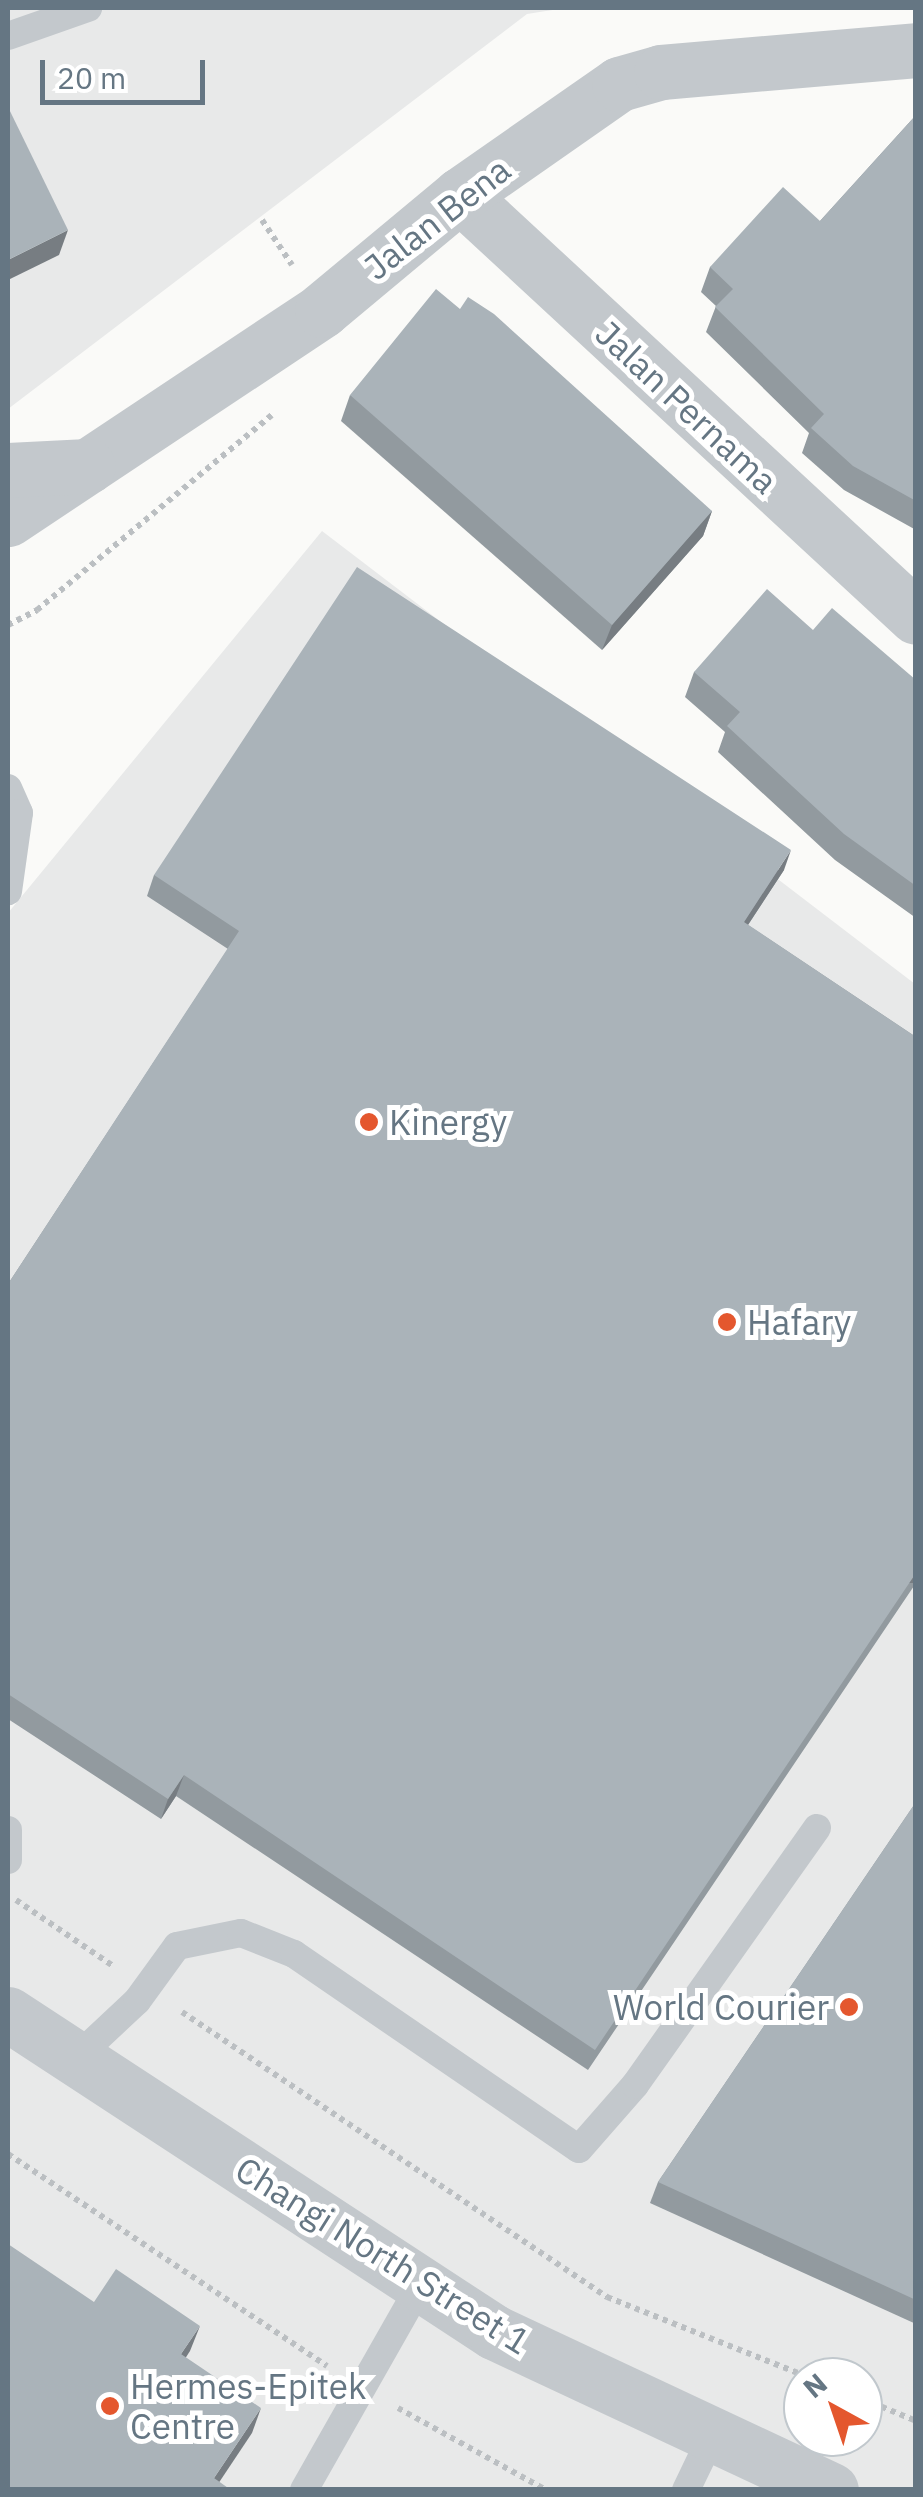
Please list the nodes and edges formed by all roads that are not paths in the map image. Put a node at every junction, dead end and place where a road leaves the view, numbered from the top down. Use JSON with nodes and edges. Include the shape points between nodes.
{"nodes":[{"id":1,"x":88,"y":8,"type":"edge"},
{"id":2,"x":8,"y":36,"type":"edge"},
{"id":3,"x":916,"y":50,"type":"edge"},
{"id":4,"x":460,"y":194,"type":"junction"},
{"id":5,"x":88,"y":466,"type":"junction"},
{"id":6,"x":8,"y":470,"type":"edge"},
{"id":7,"x":8,"y":520,"type":"edge"},
{"id":8,"x":916,"y":617,"type":"edge"},
{"id":9,"x":8,"y":788,"type":"edge"},
{"id":10,"x":8,"y":891,"type":"edge"},
{"id":11,"x":817,"y":1828,"type":"dead end"},
{"id":12,"x":8,"y":1830,"type":"edge"},
{"id":13,"x":8,"y":1860,"type":"edge"},
{"id":14,"x":8,"y":2014,"type":"edge"},
{"id":15,"x":76,"y":2058,"type":"junction"},
{"id":16,"x":421,"y":2284,"type":"junction"},
{"id":17,"x":713,"y":2434,"type":"junction"},
{"id":18,"x":796,"y":2482,"type":"edge"},
{"id":19,"x":304,"y":2490,"type":"edge"},
{"id":20,"x":686,"y":2490,"type":"edge"}],
"edges":[{"from":1,"to":2,"type":"lane"},
{"from":3,"to":4,"type":"street","name":"Jalan Bena","via":[[661,72],[619,84]]},
{"from":4,"to":5,"type":"street","name":"Jalan Bena","via":[[322,310]]},
{"from":4,"to":8,"type":"street","name":"Jalan Pernama"},
{"from":5,"to":6,"type":"street"},
{"from":5,"to":7,"type":"street","name":"Jalan Bena"},
{"from":9,"to":10,"type":"lane","via":[[19,813]]},
{"from":11,"to":15,"type":"lane","via":[[635,2085],[579,2148],[294,1954],[240,1933],[176,1946],[146,1988]]},
{"from":12,"to":13,"type":"lane"},
{"from":14,"to":15,"type":"street","name":"Changi North Street 1"},
{"from":15,"to":16,"type":"street","name":"Changi North Street 1"},
{"from":16,"to":17,"type":"street","name":"Changi North Street 1","via":[[494,2332]]},
{"from":16,"to":19,"type":"lane"},
{"from":17,"to":18,"type":"street","name":"Changi North Street 1"},
{"from":17,"to":20,"type":"lane"}]}
